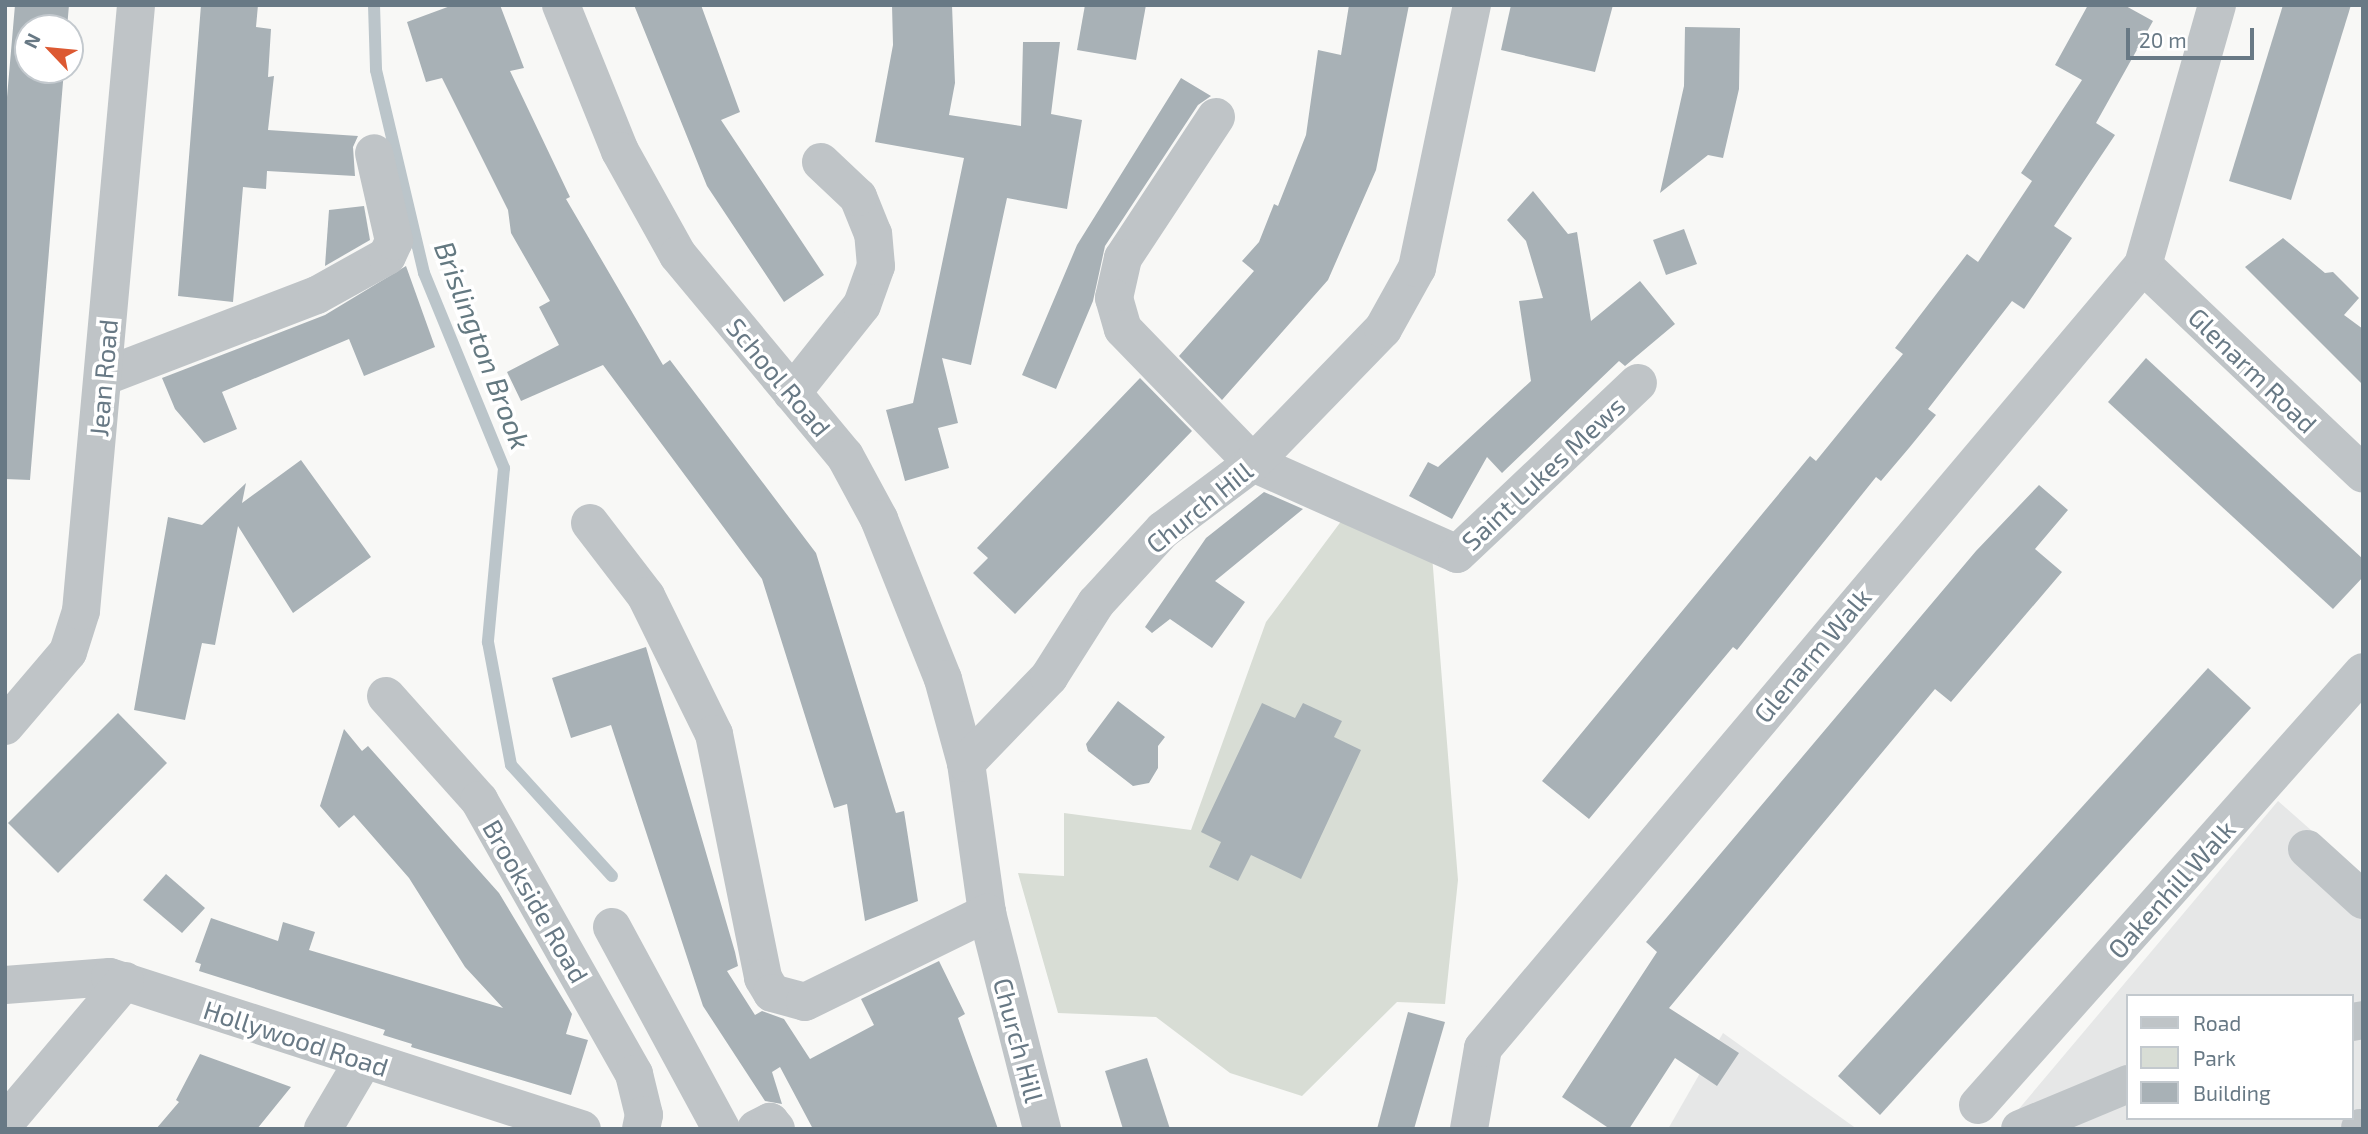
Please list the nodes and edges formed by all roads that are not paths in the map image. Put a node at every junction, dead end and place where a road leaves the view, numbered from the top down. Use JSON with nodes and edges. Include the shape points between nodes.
{"nodes":[{"id":1,"x":136,"y":5,"type":"edge"},
{"id":2,"x":561,"y":5,"type":"edge"},
{"id":3,"x":1472,"y":5,"type":"edge"},
{"id":4,"x":2217,"y":5,"type":"edge"},
{"id":5,"x":1216,"y":117,"type":"dead end"},
{"id":6,"x":374,"y":153,"type":"dead end"},
{"id":7,"x":821,"y":162,"type":"dead end"},
{"id":8,"x":2143,"y":265,"type":"junction"},
{"id":9,"x":103,"y":377,"type":"junction"},
{"id":10,"x":1638,"y":383,"type":"dead end"},
{"id":11,"x":792,"y":393,"type":"junction"},
{"id":12,"x":1254,"y":463,"type":"junction"},
{"id":13,"x":2363,"y":474,"type":"edge"},
{"id":14,"x":590,"y":523,"type":"dead end"},
{"id":15,"x":2363,"y":672,"type":"edge"},
{"id":16,"x":386,"y":696,"type":"dead end"},
{"id":17,"x":5,"y":726,"type":"edge"},
{"id":18,"x":966,"y":764,"type":"junction"},
{"id":19,"x":2307,"y":849,"type":"dead end"},
{"id":20,"x":2363,"y":900,"type":"edge"},
{"id":21,"x":986,"y":913,"type":"junction"},
{"id":22,"x":612,"y":927,"type":"dead end"},
{"id":23,"x":125,"y":981,"type":"junction"},
{"id":24,"x":5,"y":985,"type":"edge"},
{"id":25,"x":363,"y":1061,"type":"junction"},
{"id":26,"x":2126,"y":1085,"type":"edge"},
{"id":27,"x":1978,"y":1105,"type":"dead end"},
{"id":28,"x":5,"y":1123,"type":"edge"},
{"id":29,"x":323,"y":1129,"type":"edge"},
{"id":30,"x":582,"y":1129,"type":"edge"},
{"id":31,"x":641,"y":1129,"type":"edge"},
{"id":32,"x":721,"y":1129,"type":"edge"},
{"id":33,"x":756,"y":1129,"type":"edge"},
{"id":34,"x":776,"y":1129,"type":"edge"},
{"id":35,"x":1042,"y":1129,"type":"edge"},
{"id":36,"x":1469,"y":1129,"type":"edge"},
{"id":37,"x":2020,"y":1129,"type":"edge"}],
"edges":[{"from":1,"to":9,"type":"street","name":"Jean Road"},
{"from":2,"to":11,"type":"street","name":"School Road","via":[[621,151],[678,256]]},
{"from":3,"to":12,"type":"street","name":"Church Hill","via":[[1417,268],[1383,329]]},
{"from":4,"to":8,"type":"street"},
{"from":5,"to":12,"type":"street","via":[[1123,258],[1114,298],[1123,329]]},
{"from":6,"to":9,"type":"street","via":[[394,241],[387,256],[317,295]]},
{"from":7,"to":11,"type":"street","via":[[858,197],[873,234],[876,266],[862,305]]},
{"from":8,"to":13,"type":"street","name":"Glenarm Road"},
{"from":8,"to":36,"type":"street","name":"Glenarm Walk","via":[[1483,1048]]},
{"from":9,"to":17,"type":"street","name":"Jean Road","via":[[81,611],[68,652]]},
{"from":10,"to":12,"type":"street","name":"Saint Lukes Mews","via":[[1457,554]]},
{"from":11,"to":18,"type":"street","name":"School Road","via":[[845,456],[879,519],[943,679]]},
{"from":12,"to":18,"type":"street","name":"Church Hill","via":[[1163,530],[1096,603],[1049,677]]},
{"from":14,"to":21,"type":"street","via":[[646,596],[714,734],[763,978],[772,993],[805,1002]]},
{"from":15,"to":27,"type":"street","name":"Oakenhill Walk"},
{"from":16,"to":31,"type":"street","name":"Brookside Road","via":[[479,800],[634,1074],[644,1115]]},
{"from":18,"to":21,"type":"street","name":"Church Hill"},
{"from":19,"to":20,"type":"street"},
{"from":21,"to":35,"type":"street","name":"Church Hill"},
{"from":22,"to":32,"type":"street"},
{"from":23,"to":24,"type":"street","name":"Hollywood Road","via":[[110,977]]},
{"from":23,"to":25,"type":"street","name":"Hollywood Road"},
{"from":23,"to":28,"type":"street"},
{"from":25,"to":29,"type":"street"},
{"from":25,"to":30,"type":"street","name":"Hollywood Road"},
{"from":26,"to":37,"type":"street"},
{"from":33,"to":34,"type":"street","via":[[770,1122]]}]}
